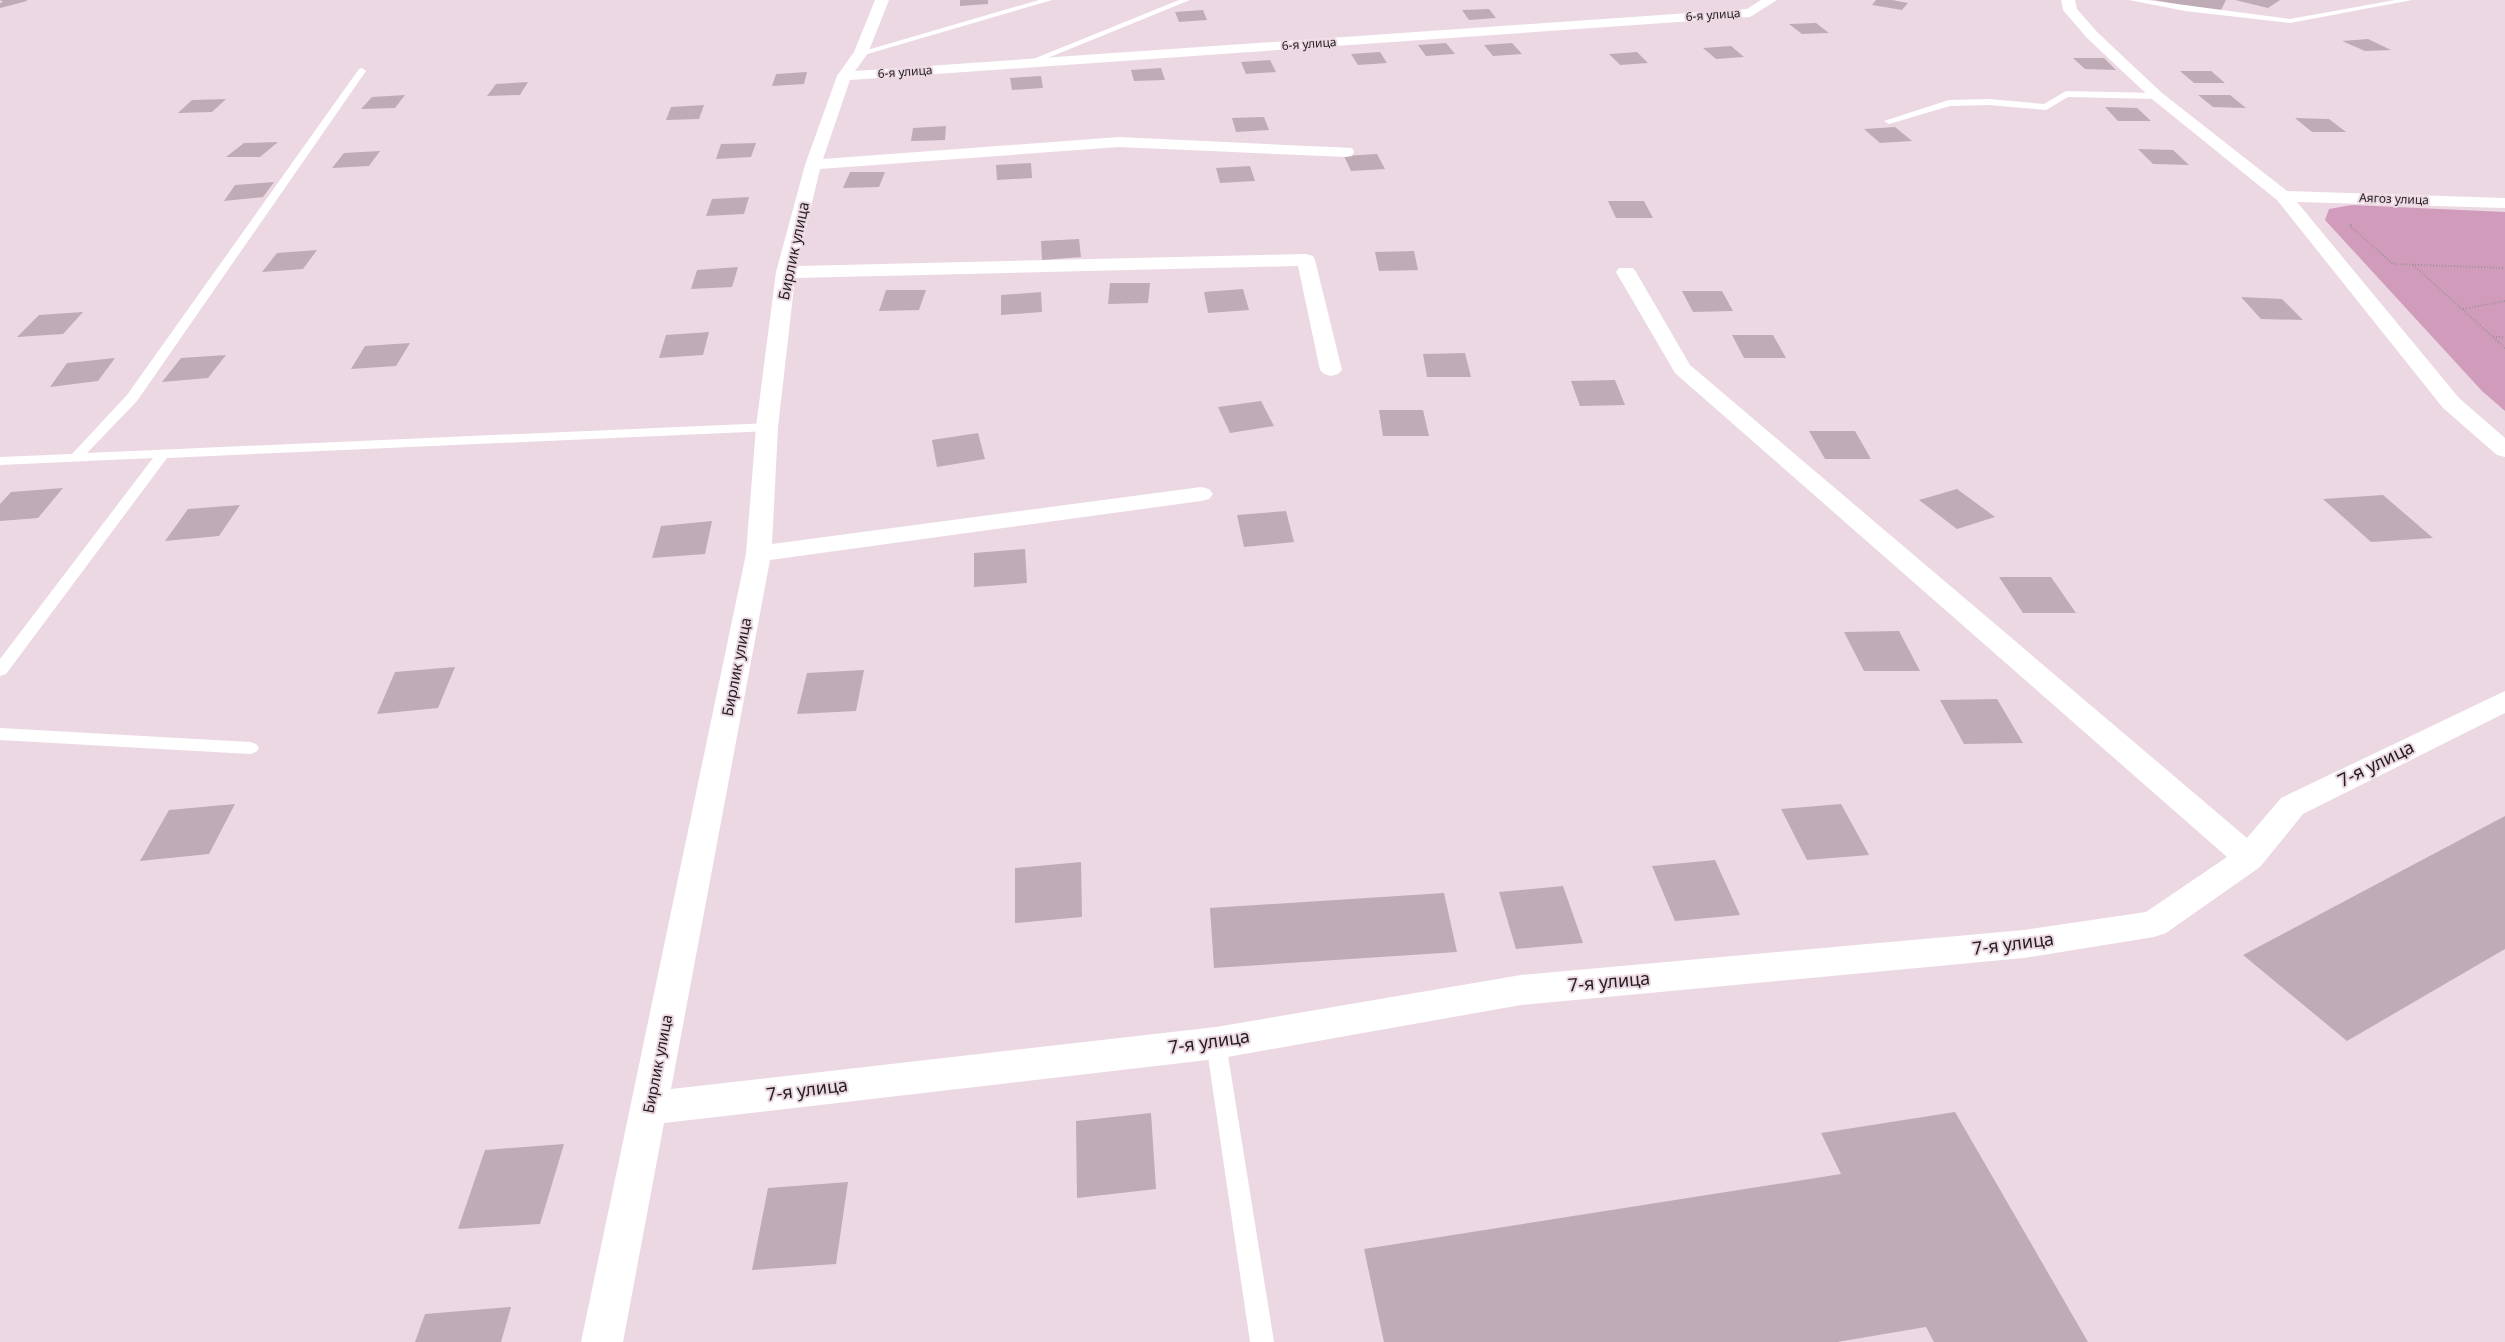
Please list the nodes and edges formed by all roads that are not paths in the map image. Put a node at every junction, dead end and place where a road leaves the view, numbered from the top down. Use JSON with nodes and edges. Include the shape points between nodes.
{"nodes":[{"id":1,"x":882,"y":0,"type":"edge"},
{"id":2,"x":1048,"y":0,"type":"edge"},
{"id":3,"x":1186,"y":0,"type":"edge"},
{"id":4,"x":1770,"y":0,"type":"edge"},
{"id":5,"x":2068,"y":0,"type":"edge"},
{"id":6,"x":2133,"y":0,"type":"edge"},
{"id":7,"x":2408,"y":0,"type":"edge"},
{"id":8,"x":861,"y":53,"type":"junction"},
{"id":9,"x":1025,"y":64,"type":"junction"},
{"id":10,"x":362,"y":71,"type":"dead end"},
{"id":11,"x":844,"y":76,"type":"junction"},
{"id":12,"x":2157,"y":96,"type":"junction"},
{"id":13,"x":1889,"y":121,"type":"dead end"},
{"id":14,"x":1346,"y":152,"type":"dead end"},
{"id":15,"x":813,"y":165,"type":"junction"},
{"id":16,"x":2283,"y":196,"type":"junction"},
{"id":17,"x":2505,"y":203,"type":"edge"},
{"id":18,"x":786,"y":272,"type":"junction"},
{"id":19,"x":1626,"y":272,"type":"dead end"},
{"id":20,"x":1331,"y":370,"type":"dead end"},
{"id":21,"x":767,"y":427,"type":"junction"},
{"id":22,"x":2505,"y":450,"type":"edge"},
{"id":23,"x":164,"y":454,"type":"junction"},
{"id":24,"x":75,"y":458,"type":"junction"},
{"id":25,"x":0,"y":460,"type":"edge"},
{"id":26,"x":1201,"y":494,"type":"dead end"},
{"id":27,"x":758,"y":554,"type":"junction"},
{"id":28,"x":0,"y":670,"type":"edge"},
{"id":29,"x":2505,"y":701,"type":"edge"},
{"id":30,"x":0,"y":734,"type":"edge"},
{"id":31,"x":250,"y":748,"type":"dead end"},
{"id":32,"x":2249,"y":858,"type":"junction"},
{"id":33,"x":1216,"y":1043,"type":"junction"},
{"id":34,"x":650,"y":1108,"type":"junction"},
{"id":35,"x":602,"y":1342,"type":"edge"},
{"id":36,"x":1262,"y":1342,"type":"edge"}],
"edges":[{"from":1,"to":8,"type":"street","name":"Бирлик улица"},
{"from":2,"to":8,"type":"lane"},
{"from":3,"to":9,"type":"lane"},
{"from":4,"to":9,"type":"street","name":"6-я улица","via":[[1750,13]]},
{"from":5,"to":12,"type":"street","via":[[2070,10],[2092,35]]},
{"from":6,"to":7,"type":"lane","via":[[2290,21]]},
{"from":8,"to":11,"type":"street","name":"Бирлик улица"},
{"from":9,"to":11,"type":"street","name":"6-я улица"},
{"from":10,"to":24,"type":"lane","via":[[132,398]]},
{"from":11,"to":15,"type":"street","name":"Бирлик улица"},
{"from":12,"to":13,"type":"lane","via":[[2066,94],[2046,106],[1949,103]]},
{"from":12,"to":16,"type":"street"},
{"from":14,"to":15,"type":"street","via":[[1119,142]]},
{"from":15,"to":18,"type":"street","name":"Бирлик улица"},
{"from":16,"to":17,"type":"street","name":"Аягоз улица"},
{"from":16,"to":22,"type":"street","via":[[2451,403]]},
{"from":18,"to":20,"type":"street","via":[[1306,260]]},
{"from":18,"to":21,"type":"street","name":"Бирлик улица"},
{"from":19,"to":32,"type":"street","via":[[1682,369]]},
{"from":21,"to":23,"type":"lane"},
{"from":21,"to":27,"type":"street","name":"Бирлик улица"},
{"from":23,"to":24,"type":"lane"},
{"from":23,"to":28,"type":"lane"},
{"from":24,"to":25,"type":"lane"},
{"from":26,"to":27,"type":"street"},
{"from":27,"to":34,"type":"street","name":"Бирлик улица"},
{"from":29,"to":32,"type":"street","name":"7-я улица","via":[[2292,806]]},
{"from":30,"to":31,"type":"lane"},
{"from":32,"to":33,"type":"street","name":"7-я улица","via":[[2154,924],[2024,944],[1521,990]]},
{"from":33,"to":34,"type":"street","name":"7-я улица"},
{"from":33,"to":36,"type":"lane"},
{"from":34,"to":35,"type":"street","name":"Бирлик улица"}]}
